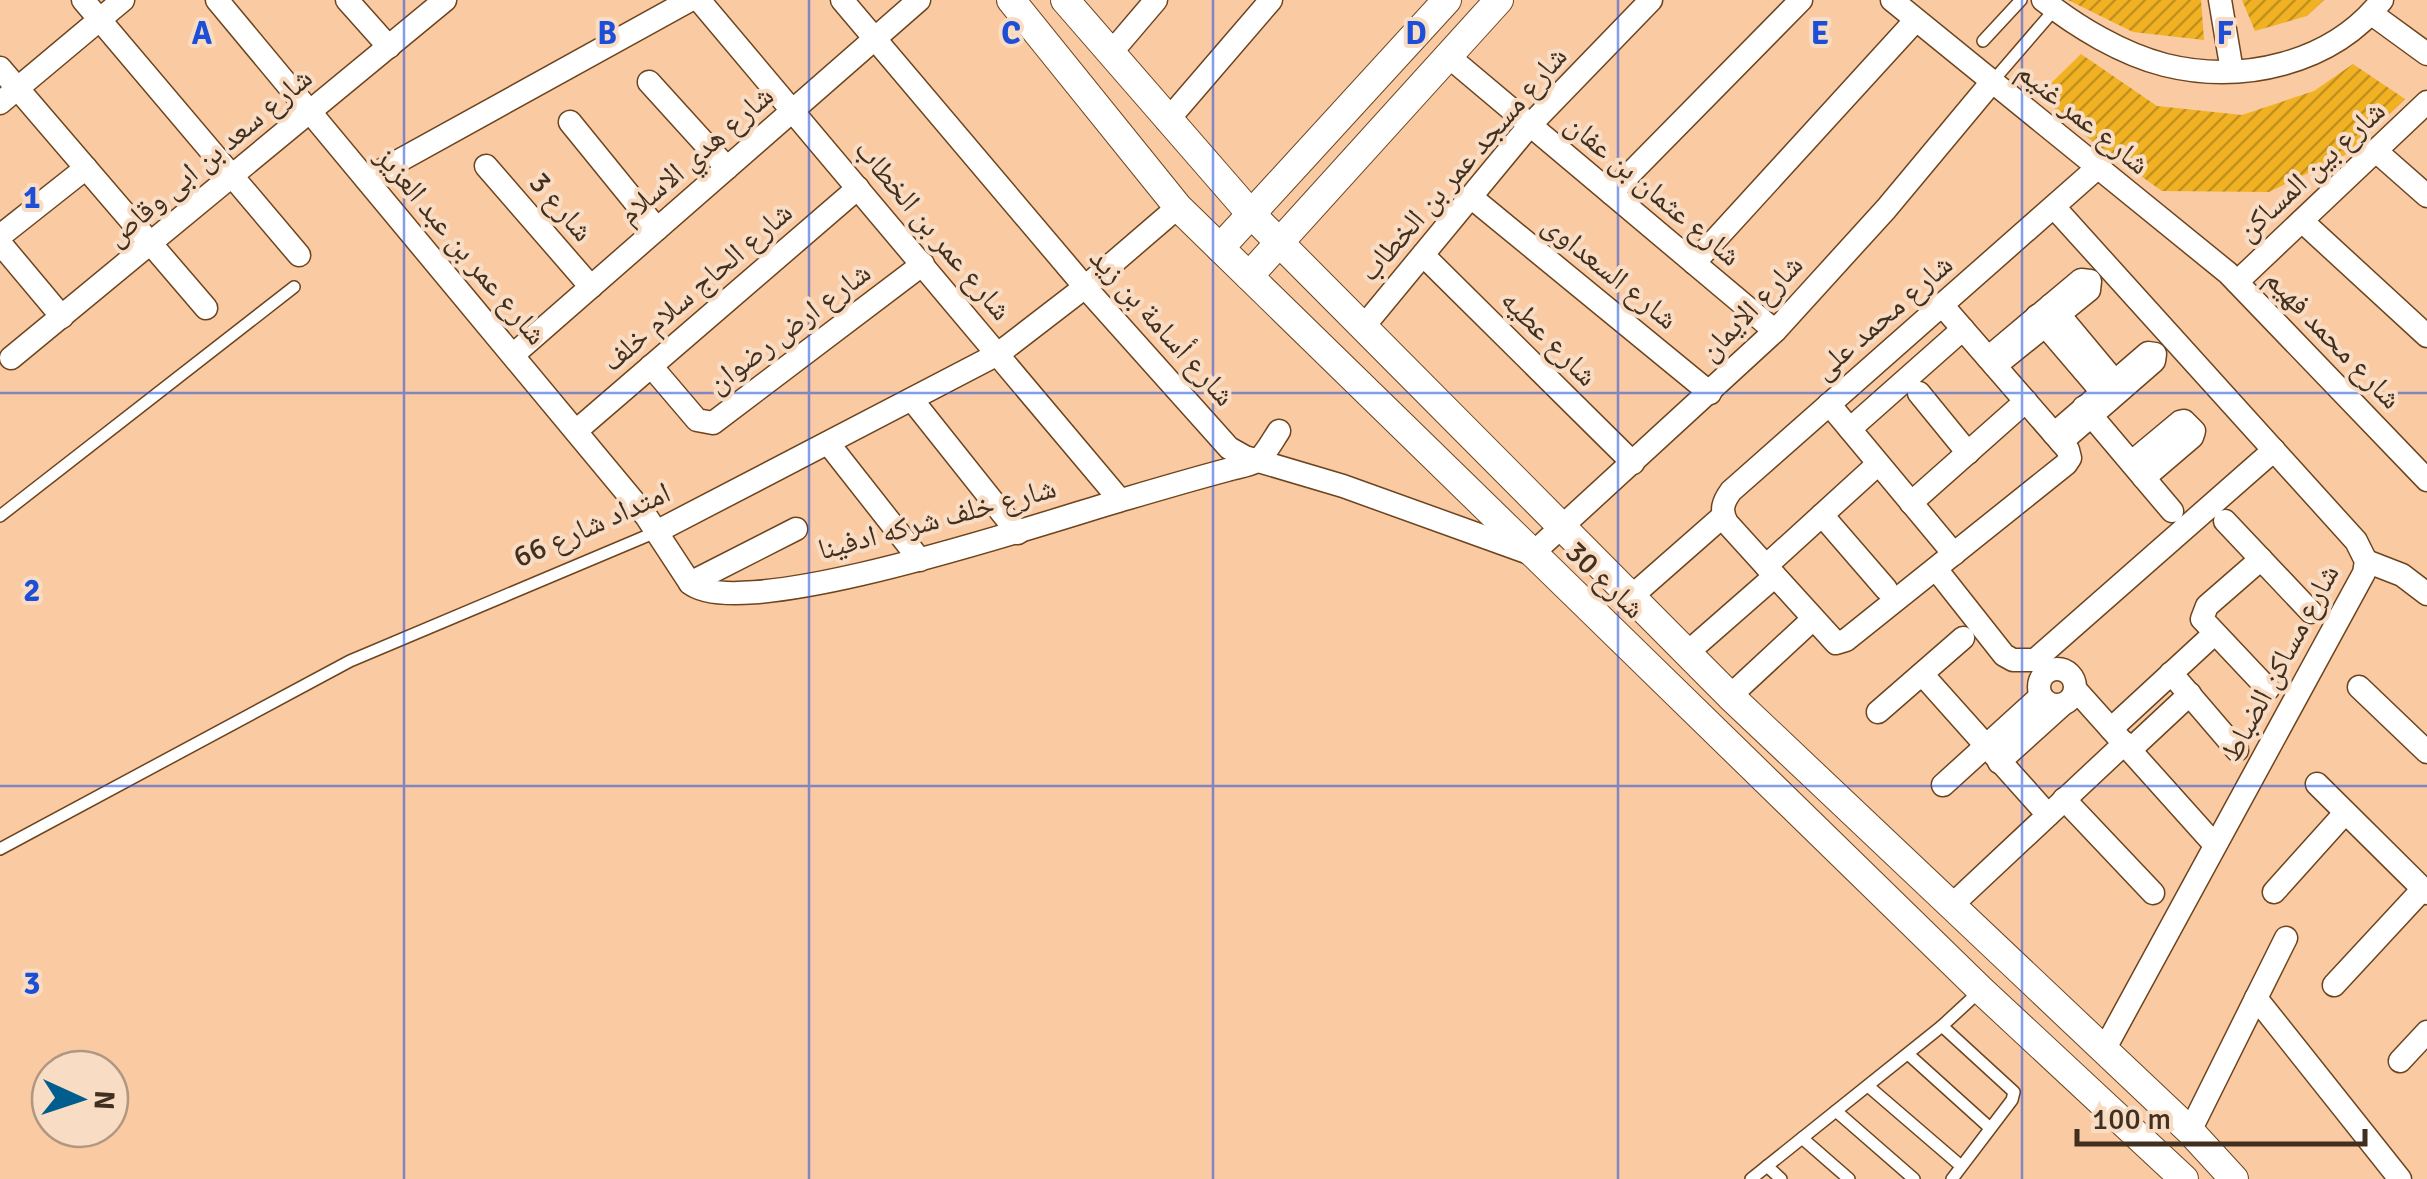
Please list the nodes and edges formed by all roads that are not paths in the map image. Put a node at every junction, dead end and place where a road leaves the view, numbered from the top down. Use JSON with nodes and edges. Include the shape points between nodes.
{"nodes":[{"id":1,"x":82,"y":0,"type":"edge"},
{"id":2,"x":124,"y":0,"type":"edge"},
{"id":3,"x":217,"y":0,"type":"edge"},
{"id":4,"x":347,"y":0,"type":"edge"},
{"id":5,"x":444,"y":0,"type":"edge"},
{"id":6,"x":690,"y":0,"type":"edge"},
{"id":7,"x":699,"y":0,"type":"edge"},
{"id":8,"x":842,"y":0,"type":"edge"},
{"id":9,"x":919,"y":0,"type":"edge"},
{"id":10,"x":1011,"y":0,"type":"edge"},
{"id":11,"x":1065,"y":0,"type":"edge"},
{"id":12,"x":1271,"y":0,"type":"edge"},
{"id":13,"x":1447,"y":0,"type":"edge"},
{"id":14,"x":1499,"y":0,"type":"edge"},
{"id":15,"x":1651,"y":0,"type":"edge"},
{"id":16,"x":1800,"y":0,"type":"edge"},
{"id":17,"x":1892,"y":0,"type":"edge"},
{"id":18,"x":2022,"y":0,"type":"edge"},
{"id":19,"x":2220,"y":0,"type":"edge"},
{"id":20,"x":1167,"y":1,"type":"edge"},
{"id":21,"x":2049,"y":4,"type":"edge"},
{"id":22,"x":2377,"y":7,"type":"edge"},
{"id":23,"x":100,"y":20,"type":"junction"},
{"id":24,"x":1915,"y":21,"type":"junction"},
{"id":25,"x":876,"y":38,"type":"junction"},
{"id":26,"x":1984,"y":41,"type":"dead end"},
{"id":27,"x":389,"y":47,"type":"junction"},
{"id":28,"x":1110,"y":54,"type":"junction"},
{"id":29,"x":2427,"y":54,"type":"edge"},
{"id":30,"x":1448,"y":56,"type":"junction"},
{"id":31,"x":0,"y":68,"type":"edge"},
{"id":32,"x":2232,"y":71,"type":"junction"},
{"id":33,"x":649,"y":82,"type":"dead end"},
{"id":34,"x":1992,"y":83,"type":"junction"},
{"id":35,"x":9,"y":96,"type":"edge"},
{"id":36,"x":2427,"y":102,"type":"edge"},
{"id":37,"x":794,"y":110,"type":"junction"},
{"id":38,"x":310,"y":112,"type":"junction"},
{"id":39,"x":1167,"y":121,"type":"junction"},
{"id":40,"x":570,"y":122,"type":"dead end"},
{"id":41,"x":1530,"y":126,"type":"junction"},
{"id":42,"x":2376,"y":151,"type":"junction"},
{"id":43,"x":486,"y":166,"type":"dead end"},
{"id":44,"x":86,"y":168,"type":"junction"},
{"id":45,"x":727,"y":168,"type":"junction"},
{"id":46,"x":2096,"y":169,"type":"junction"},
{"id":47,"x":233,"y":177,"type":"junction"},
{"id":48,"x":366,"y":179,"type":"junction"},
{"id":49,"x":858,"y":188,"type":"junction"},
{"id":50,"x":1611,"y":194,"type":"junction"},
{"id":51,"x":2427,"y":196,"type":"edge"},
{"id":52,"x":1471,"y":197,"type":"junction"},
{"id":53,"x":1178,"y":206,"type":"junction"},
{"id":54,"x":2054,"y":206,"type":"junction"},
{"id":55,"x":1251,"y":214,"type":"junction"},
{"id":56,"x":2302,"y":221,"type":"junction"},
{"id":57,"x":657,"y":229,"type":"junction"},
{"id":58,"x":0,"y":240,"type":"edge"},
{"id":59,"x":1280,"y":242,"type":"junction"},
{"id":60,"x":151,"y":244,"type":"junction"},
{"id":61,"x":1220,"y":248,"type":"junction"},
{"id":62,"x":299,"y":255,"type":"dead end"},
{"id":63,"x":1423,"y":255,"type":"junction"},
{"id":64,"x":1694,"y":262,"type":"junction"},
{"id":65,"x":923,"y":264,"type":"junction"},
{"id":66,"x":1249,"y":276,"type":"junction"},
{"id":67,"x":2237,"y":282,"type":"junction"},
{"id":68,"x":294,"y":286,"type":"dead end"},
{"id":69,"x":592,"y":286,"type":"junction"},
{"id":70,"x":1085,"y":287,"type":"junction"},
{"id":71,"x":1942,"y":305,"type":"junction"},
{"id":72,"x":206,"y":308,"type":"dead end"},
{"id":73,"x":62,"y":316,"type":"junction"},
{"id":74,"x":1364,"y":326,"type":"junction"},
{"id":75,"x":1963,"y":329,"type":"junction"},
{"id":76,"x":1775,"y":331,"type":"junction"},
{"id":77,"x":2427,"y":336,"type":"edge"},
{"id":78,"x":998,"y":354,"type":"junction"},
{"id":79,"x":513,"y":355,"type":"junction"},
{"id":80,"x":11,"y":358,"type":"dead end"},
{"id":81,"x":1991,"y":362,"type":"junction"},
{"id":82,"x":651,"y":366,"type":"junction"},
{"id":83,"x":1710,"y":393,"type":"junction"},
{"id":84,"x":1919,"y":393,"type":"dead end"},
{"id":85,"x":2104,"y":398,"type":"junction"},
{"id":86,"x":913,"y":401,"type":"junction"},
{"id":87,"x":2026,"y":401,"type":"junction"},
{"id":88,"x":1829,"y":404,"type":"junction"},
{"id":89,"x":1850,"y":429,"type":"junction"},
{"id":90,"x":576,"y":431,"type":"junction"},
{"id":91,"x":1280,"y":431,"type":"dead end"},
{"id":92,"x":2058,"y":438,"type":"junction"},
{"id":93,"x":828,"y":443,"type":"junction"},
{"id":94,"x":2274,"y":450,"type":"junction"},
{"id":95,"x":1968,"y":453,"type":"junction"},
{"id":96,"x":1257,"y":461,"type":"junction"},
{"id":97,"x":1634,"y":464,"type":"junction"},
{"id":98,"x":1878,"y":464,"type":"junction"},
{"id":99,"x":2425,"y":476,"type":"edge"},
{"id":100,"x":1120,"y":500,"type":"junction"},
{"id":101,"x":1911,"y":502,"type":"junction"},
{"id":102,"x":2172,"y":511,"type":"dead end"},
{"id":103,"x":1822,"y":515,"type":"junction"},
{"id":104,"x":0,"y":516,"type":"edge"},
{"id":105,"x":1725,"y":519,"type":"junction"},
{"id":106,"x":2226,"y":521,"type":"dead end"},
{"id":107,"x":1562,"y":526,"type":"junction"},
{"id":108,"x":796,"y":529,"type":"dead end"},
{"id":109,"x":656,"y":532,"type":"junction"},
{"id":110,"x":1018,"y":534,"type":"junction"},
{"id":111,"x":1532,"y":554,"type":"junction"},
{"id":112,"x":2261,"y":559,"type":"junction"},
{"id":113,"x":920,"y":560,"type":"junction"},
{"id":114,"x":2366,"y":561,"type":"junction"},
{"id":115,"x":1945,"y":562,"type":"junction"},
{"id":116,"x":1770,"y":571,"type":"junction"},
{"id":117,"x":690,"y":583,"type":"junction"},
{"id":118,"x":1886,"y":590,"type":"dead end"},
{"id":119,"x":2427,"y":594,"type":"edge"},
{"id":120,"x":1632,"y":596,"type":"junction"},
{"id":121,"x":2311,"y":612,"type":"dead end"},
{"id":122,"x":1813,"y":619,"type":"junction"},
{"id":123,"x":2214,"y":634,"type":"junction"},
{"id":124,"x":1963,"y":638,"type":"dead end"},
{"id":125,"x":1688,"y":653,"type":"junction"},
{"id":126,"x":2171,"y":673,"type":"junction"},
{"id":127,"x":1922,"y":674,"type":"junction"},
{"id":128,"x":2359,"y":688,"type":"dead end"},
{"id":129,"x":2268,"y":689,"type":"dead end"},
{"id":130,"x":2190,"y":694,"type":"junction"},
{"id":131,"x":1730,"y":696,"type":"junction"},
{"id":132,"x":1878,"y":712,"type":"dead end"},
{"id":133,"x":2122,"y":740,"type":"junction"},
{"id":134,"x":2237,"y":750,"type":"dead end"},
{"id":135,"x":2427,"y":752,"type":"edge"},
{"id":136,"x":1992,"y":754,"type":"junction"},
{"id":137,"x":2317,"y":784,"type":"dead end"},
{"id":138,"x":1943,"y":785,"type":"dead end"},
{"id":139,"x":2056,"y":807,"type":"junction"},
{"id":140,"x":2345,"y":813,"type":"junction"},
{"id":141,"x":2215,"y":845,"type":"junction"},
{"id":142,"x":0,"y":849,"type":"edge"},
{"id":143,"x":2425,"y":891,"type":"edge"},
{"id":144,"x":2274,"y":892,"type":"dead end"},
{"id":145,"x":2153,"y":893,"type":"dead end"},
{"id":146,"x":1952,"y":905,"type":"junction"},
{"id":147,"x":2286,"y":938,"type":"dead end"},
{"id":148,"x":2334,"y":985,"type":"dead end"},
{"id":149,"x":1981,"y":990,"type":"junction"},
{"id":150,"x":2256,"y":998,"type":"junction"},
{"id":151,"x":1942,"y":1026,"type":"junction"},
{"id":152,"x":2426,"y":1035,"type":"edge"},
{"id":153,"x":2104,"y":1050,"type":"junction"},
{"id":154,"x":1908,"y":1054,"type":"junction"},
{"id":155,"x":2400,"y":1061,"type":"dead end"},
{"id":156,"x":1868,"y":1086,"type":"junction"},
{"id":157,"x":1836,"y":1111,"type":"junction"},
{"id":158,"x":1990,"y":1128,"type":"junction"},
{"id":159,"x":2190,"y":1131,"type":"junction"},
{"id":160,"x":1802,"y":1138,"type":"junction"},
{"id":161,"x":1767,"y":1166,"type":"junction"},
{"id":162,"x":1961,"y":1166,"type":"junction"},
{"id":163,"x":2390,"y":1175,"type":"edge"},
{"id":164,"x":1751,"y":1179,"type":"edge"},
{"id":165,"x":1782,"y":1179,"type":"edge"},
{"id":166,"x":1849,"y":1179,"type":"edge"},
{"id":167,"x":1914,"y":1179,"type":"edge"},
{"id":168,"x":1952,"y":1179,"type":"edge"},
{"id":169,"x":2184,"y":1179,"type":"edge"},
{"id":170,"x":2234,"y":1179,"type":"edge"}],
"edges":[{"from":1,"to":23,"type":"street"},
{"from":2,"to":23,"type":"street"},
{"from":3,"to":38,"type":"street","name":"شارع عمر بن عبد العزيز"},
{"from":4,"to":27,"type":"street"},
{"from":5,"to":27,"type":"street","name":"شارع سعد بن ابى وقاص"},
{"from":6,"to":48,"type":"street"},
{"from":7,"to":37,"type":"street","name":"شارع عمر بن الخطاب"},
{"from":8,"to":25,"type":"street","name":"شارع أسامة بن زيد"},
{"from":9,"to":25,"type":"street","name":"شارع هدي الاسلام"},
{"from":10,"to":53,"type":"street","name":"شارع 30"},
{"from":11,"to":28,"type":"street","name":"شارع 30"},
{"from":12,"to":39,"type":"street"},
{"from":13,"to":55,"type":"street"},
{"from":14,"to":30,"type":"street"},
{"from":15,"to":41,"type":"street","name":"شارع مسجد عمر بن الخطاب"},
{"from":16,"to":50,"type":"street"},
{"from":17,"to":24,"type":"street","name":"شارع عمر غنيم"},
{"from":18,"to":26,"type":"lane"},
{"from":19,"to":32,"type":"street"},
{"from":20,"to":28,"type":"street"},
{"from":21,"to":32,"type":"street","via":[[2116,46],[2163,64]]},
{"from":21,"to":34,"type":"lane"},
{"from":22,"to":29,"type":"street"},
{"from":22,"to":32,"type":"street","via":[[2336,43],[2295,61]]},
{"from":23,"to":35,"type":"street"},
{"from":23,"to":47,"type":"street"},
{"from":24,"to":34,"type":"street","name":"شارع عمر غنيم"},
{"from":24,"to":64,"type":"street"},
{"from":25,"to":37,"type":"street","name":"شارع هدي الاسلام"},
{"from":25,"to":70,"type":"street","name":"شارع أسامة بن زيد"},
{"from":27,"to":38,"type":"street","name":"شارع سعد بن ابى وقاص"},
{"from":28,"to":39,"type":"street","name":"شارع 30"},
{"from":30,"to":41,"type":"street","name":"شارع عثمان بن عفان"},
{"from":30,"to":59,"type":"street"},
{"from":31,"to":35,"type":"street"},
{"from":33,"to":45,"type":"street"},
{"from":34,"to":46,"type":"street","name":"شارع عمر غنيم"},
{"from":34,"to":76,"type":"street","name":"شارع الايمان"},
{"from":35,"to":44,"type":"street"},
{"from":36,"to":42,"type":"street","name":"شارع بين المساكن"},
{"from":37,"to":45,"type":"street","name":"شارع هدي الاسلام"},
{"from":37,"to":49,"type":"street","name":"شارع عمر بن الخطاب"},
{"from":38,"to":47,"type":"street","name":"شارع سعد بن ابى وقاص"},
{"from":38,"to":48,"type":"street","name":"شارع عمر بن عبد العزيز"},
{"from":39,"to":55,"type":"street","name":"شارع 30"},
{"from":40,"to":57,"type":"street"},
{"from":41,"to":50,"type":"street","name":"شارع عثمان بن عفان"},
{"from":41,"to":52,"type":"street","name":"شارع مسجد عمر بن الخطاب"},
{"from":42,"to":51,"type":"street"},
{"from":42,"to":56,"type":"street","name":"شارع بين المساكن"},
{"from":43,"to":69,"type":"street","name":"شارع 3"},
{"from":44,"to":58,"type":"street"},
{"from":44,"to":60,"type":"street"},
{"from":45,"to":57,"type":"street","name":"شارع هدي الاسلام"},
{"from":46,"to":54,"type":"street","name":"شارع محمد على"},
{"from":46,"to":67,"type":"street","name":"شارع عمر غنيم"},
{"from":47,"to":60,"type":"street","name":"شارع سعد بن ابى وقاص"},
{"from":47,"to":62,"type":"street"},
{"from":48,"to":79,"type":"street","name":"شارع عمر بن عبد العزيز"},
{"from":49,"to":65,"type":"street","name":"شارع عمر بن الخطاب"},
{"from":49,"to":82,"type":"street","name":"شارع الحاج سلام خلف"},
{"from":50,"to":64,"type":"street","name":"شارع عثمان بن عفان"},
{"from":52,"to":63,"type":"street","name":"شارع مسجد عمر بن الخطاب"},
{"from":52,"to":83,"type":"street","name":"شارع السعداوى"},
{"from":53,"to":61,"type":"street","name":"شارع 30"},
{"from":53,"to":70,"type":"street","name":"امتداد شارع 66"},
{"from":54,"to":71,"type":"street","name":"شارع محمد على"},
{"from":54,"to":94,"type":"street","name":"شارع مساكن الضباط"},
{"from":55,"to":59,"type":"street","name":"شارع 30"},
{"from":55,"to":61,"type":"street"},
{"from":56,"to":67,"type":"street","name":"شارع بين المساكن"},
{"from":56,"to":77,"type":"street"},
{"from":57,"to":69,"type":"street","name":"شارع هدي الاسلام"},
{"from":58,"to":73,"type":"street"},
{"from":59,"to":66,"type":"street"},
{"from":59,"to":74,"type":"street","name":"شارع 30"},
{"from":60,"to":72,"type":"street"},
{"from":60,"to":73,"type":"street","name":"شارع سعد بن ابى وقاص"},
{"from":61,"to":66,"type":"street","name":"شارع 30"},
{"from":63,"to":74,"type":"street","name":"شارع مسجد عمر بن الخطاب"},
{"from":63,"to":97,"type":"street","name":"شارع عطيه"},
{"from":64,"to":76,"type":"street","name":"شارع عثمان بن عفان"},
{"from":65,"to":78,"type":"street","name":"شارع عمر بن الخطاب"},
{"from":65,"to":82,"type":"street","name":"شارع ارض رضوان","via":[[713,422],[697,420]]},
{"from":66,"to":111,"type":"street","name":"شارع 30"},
{"from":67,"to":99,"type":"street","name":"شارع محمد فهيم"},
{"from":68,"to":104,"type":"lane"},
{"from":69,"to":79,"type":"street","name":"شارع هدي الاسلام"},
{"from":70,"to":78,"type":"street","name":"امتداد شارع 66"},
{"from":70,"to":96,"type":"street","name":"شارع أسامة بن زيد","via":[[1229,448]]},
{"from":71,"to":75,"type":"street"},
{"from":71,"to":88,"type":"street","name":"شارع محمد على"},
{"from":73,"to":80,"type":"street","name":"شارع سعد بن ابى وقاص"},
{"from":74,"to":107,"type":"street","name":"شارع 30"},
{"from":75,"to":81,"type":"street"},
{"from":75,"to":89,"type":"street"},
{"from":76,"to":83,"type":"street","name":"شارع الايمان"},
{"from":78,"to":86,"type":"street","name":"امتداد شارع 66"},
{"from":78,"to":100,"type":"street","name":"شارع عمر بن الخطاب"},
{"from":79,"to":90,"type":"street","name":"شارع عمر بن عبد العزيز"},
{"from":81,"to":85,"type":"street","via":[[2048,315]]},
{"from":81,"to":87,"type":"street"},
{"from":82,"to":90,"type":"street","name":"شارع الحاج سلام خلف"},
{"from":83,"to":97,"type":"street","name":"شارع الايمان"},
{"from":84,"to":95,"type":"street"},
{"from":85,"to":92,"type":"street"},
{"from":85,"to":102,"type":"street","via":[[2138,470]]},
{"from":86,"to":93,"type":"street","name":"امتداد شارع 66"},
{"from":86,"to":110,"type":"street"},
{"from":87,"to":92,"type":"street"},
{"from":87,"to":95,"type":"street"},
{"from":88,"to":89,"type":"street"},
{"from":88,"to":105,"type":"street","name":"شارع محمد على","via":[[1731,491]]},
{"from":89,"to":98,"type":"street"},
{"from":90,"to":109,"type":"street","name":"شارع عمر بن عبد العزيز"},
{"from":91,"to":96,"type":"street"},
{"from":92,"to":115,"type":"street","via":[[2070,454],[2066,464]]},
{"from":93,"to":109,"type":"street","name":"امتداد شارع 66"},
{"from":93,"to":113,"type":"street"},
{"from":94,"to":114,"type":"street","name":"شارع مساكن الضباط","via":[[2356,541]]},
{"from":94,"to":115,"type":"street","via":[[2035,660],[2004,655]]},
{"from":95,"to":101,"type":"street"},
{"from":96,"to":100,"type":"street","name":"شارع خلف شركه ادفينا"},
{"from":96,"to":111,"type":"street","name":"شارع أسامة بن زيد"},
{"from":97,"to":107,"type":"street","name":"شارع الايمان"},
{"from":98,"to":101,"type":"street"},
{"from":98,"to":103,"type":"street"},
{"from":100,"to":110,"type":"street","name":"شارع خلف شركه ادفينا"},
{"from":101,"to":115,"type":"street"},
{"from":103,"to":116,"type":"street"},
{"from":103,"to":118,"type":"street"},
{"from":105,"to":116,"type":"street"},
{"from":105,"to":120,"type":"street","name":"شارع محمد على"},
{"from":106,"to":112,"type":"street"},
{"from":107,"to":111,"type":"street","name":"شارع الايمان"},
{"from":107,"to":120,"type":"street","name":"شارع 30"},
{"from":108,"to":117,"type":"street"},
{"from":109,"to":117,"type":"street"},
{"from":109,"to":142,"type":"lane","name":"امتداد شارع 66","via":[[350,661]]},
{"from":110,"to":113,"type":"street","name":"شارع خلف شركه ادفينا"},
{"from":111,"to":149,"type":"street","name":"شارع 30"},
{"from":112,"to":121,"type":"street"},
{"from":112,"to":123,"type":"street","via":[[2202,612]]},
{"from":113,"to":117,"type":"street","name":"شارع خلف شركه ادفينا","via":[[756,591],[708,592]]},
{"from":114,"to":119,"type":"street"},
{"from":114,"to":141,"type":"street","name":"شارع مساكن الضباط"},
{"from":115,"to":122,"type":"street","via":[[1842,643]]},
{"from":116,"to":122,"type":"street"},
{"from":116,"to":125,"type":"street"},
{"from":120,"to":125,"type":"street","name":"شارع 30"},
{"from":122,"to":131,"type":"street"},
{"from":123,"to":126,"type":"street"},
{"from":123,"to":129,"type":"street"},
{"from":124,"to":127,"type":"street"},
{"from":125,"to":131,"type":"street","name":"شارع 30"},
{"from":126,"to":130,"type":"street"},
{"from":126,"to":133,"type":"street"},
{"from":127,"to":132,"type":"street"},
{"from":127,"to":136,"type":"street"},
{"from":128,"to":135,"type":"street"},
{"from":130,"to":133,"type":"street"},
{"from":130,"to":134,"type":"street"},
{"from":131,"to":146,"type":"street","name":"شارع 30"},
{"from":133,"to":136,"type":"street","via":[[2060,697]]},
{"from":133,"to":139,"type":"street"},
{"from":133,"to":141,"type":"street"},
{"from":136,"to":138,"type":"street"},
{"from":136,"to":139,"type":"street"},
{"from":137,"to":140,"type":"street"},
{"from":139,"to":145,"type":"street"},
{"from":139,"to":146,"type":"street"},
{"from":140,"to":143,"type":"street"},
{"from":140,"to":144,"type":"street"},
{"from":141,"to":153,"type":"street","name":"شارع مساكن الضباط"},
{"from":143,"to":148,"type":"street"},
{"from":146,"to":153,"type":"street","name":"شارع 30"},
{"from":147,"to":150,"type":"street"},
{"from":149,"to":151,"type":"lane"},
{"from":149,"to":169,"type":"street","name":"شارع 30"},
{"from":150,"to":159,"type":"street"},
{"from":150,"to":163,"type":"street"},
{"from":151,"to":154,"type":"lane"},
{"from":151,"to":158,"type":"lane","via":[[2013,1088],[2012,1100]]},
{"from":152,"to":155,"type":"street"},
{"from":153,"to":159,"type":"street","name":"شارع 30"},
{"from":154,"to":156,"type":"lane"},
{"from":154,"to":158,"type":"lane"},
{"from":156,"to":157,"type":"lane"},
{"from":156,"to":162,"type":"lane"},
{"from":157,"to":160,"type":"lane"},
{"from":157,"to":167,"type":"lane"},
{"from":158,"to":162,"type":"lane"},
{"from":159,"to":170,"type":"street","name":"شارع 30"},
{"from":160,"to":161,"type":"lane"},
{"from":160,"to":166,"type":"lane"},
{"from":161,"to":164,"type":"lane"},
{"from":161,"to":165,"type":"lane"},
{"from":162,"to":168,"type":"lane"}]}
